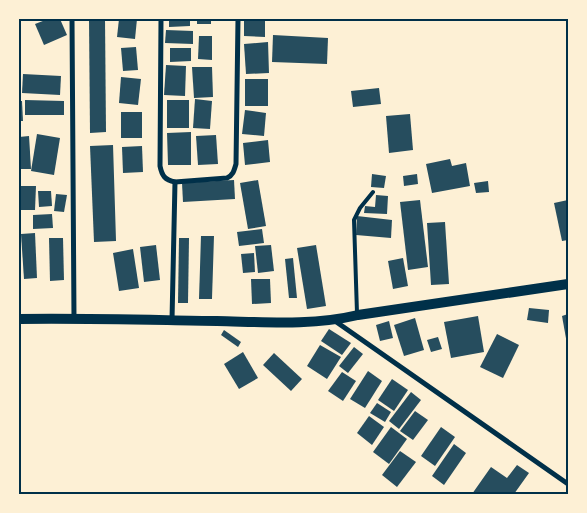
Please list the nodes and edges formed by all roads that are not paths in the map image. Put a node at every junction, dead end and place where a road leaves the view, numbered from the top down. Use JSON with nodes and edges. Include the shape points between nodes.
{"nodes":[{"id":1,"x":72,"y":19,"type":"edge"},
{"id":2,"x":161,"y":19,"type":"edge"},
{"id":3,"x":238,"y":19,"type":"edge"},
{"id":4,"x":175,"y":182,"type":"junction"},
{"id":5,"x":374,"y":192,"type":"dead end"},
{"id":6,"x":568,"y":284,"type":"edge"},
{"id":7,"x":358,"y":315,"type":"junction"},
{"id":8,"x":74,"y":318,"type":"junction"},
{"id":9,"x":19,"y":319,"type":"edge"},
{"id":10,"x":334,"y":320,"type":"junction"},
{"id":11,"x":172,"y":321,"type":"junction"},
{"id":12,"x":568,"y":484,"type":"edge"}],
"edges":[{"from":1,"to":8,"type":"street"},
{"from":2,"to":4,"type":"street","via":[[160,166],[162,175]]},
{"from":3,"to":4,"type":"street","via":[[234,172],[227,178]]},
{"from":4,"to":11,"type":"street"},
{"from":5,"to":7,"type":"lane","via":[[354,220]]},
{"from":6,"to":7,"type":"main road"},
{"from":7,"to":10,"type":"main road"},
{"from":8,"to":9,"type":"main road"},
{"from":8,"to":11,"type":"main road"},
{"from":10,"to":11,"type":"main road"},
{"from":10,"to":12,"type":"street"}]}
